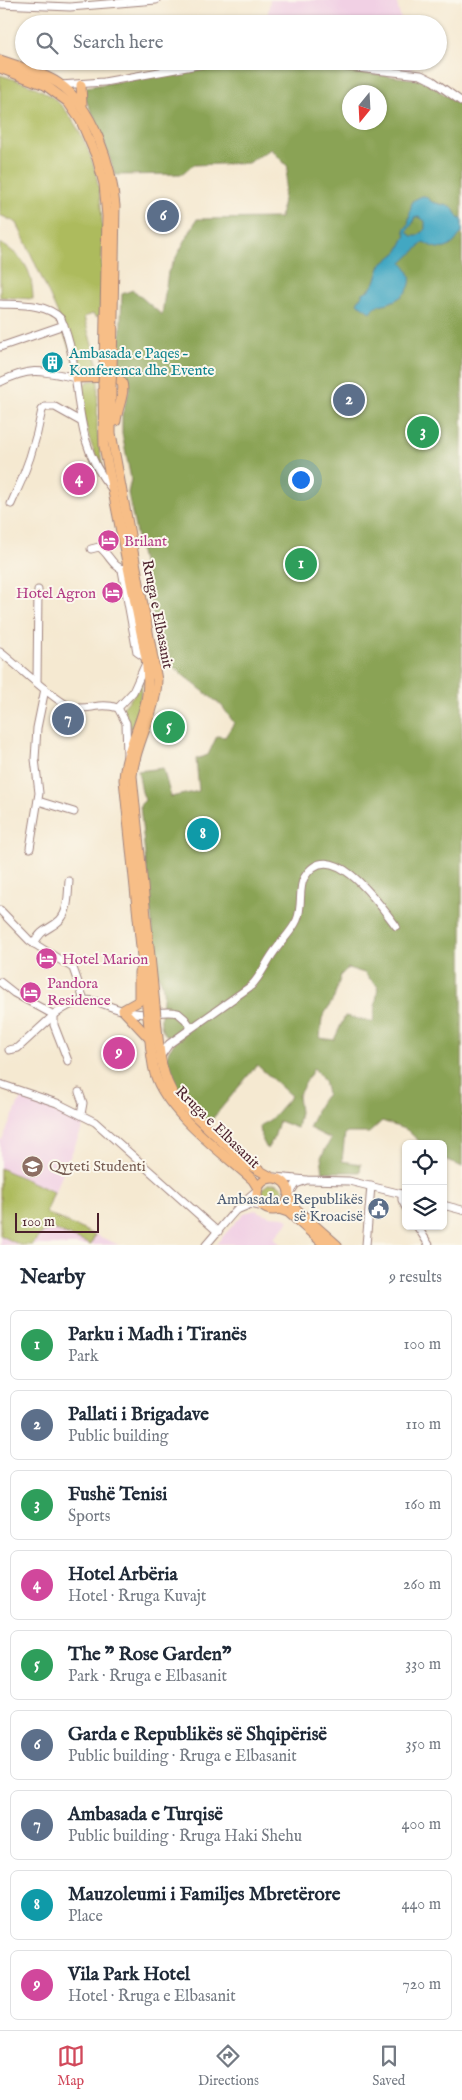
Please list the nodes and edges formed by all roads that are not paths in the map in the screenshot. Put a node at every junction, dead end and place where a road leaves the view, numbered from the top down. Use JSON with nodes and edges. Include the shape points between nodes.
{"nodes":[{"id":1,"x":156,"y":0,"type":"edge"},
{"id":2,"x":0,"y":4,"type":"edge"},
{"id":3,"x":0,"y":60,"type":"edge"},
{"id":4,"x":15,"y":65,"type":"edge"},
{"id":5,"x":0,"y":68,"type":"edge"},
{"id":6,"x":28,"y":70,"type":"edge"},
{"id":7,"x":168,"y":70,"type":"edge"},
{"id":8,"x":375,"y":70,"type":"edge"},
{"id":9,"x":60,"y":85,"type":"junction"},
{"id":10,"x":81,"y":85,"type":"junction"},
{"id":11,"x":462,"y":102,"type":"edge"},
{"id":12,"x":82,"y":108,"type":"junction"},
{"id":13,"x":0,"y":304,"type":"edge"},
{"id":14,"x":64,"y":325,"type":"junction"},
{"id":15,"x":0,"y":347,"type":"edge"},
{"id":16,"x":108,"y":369,"type":"junction"},
{"id":17,"x":76,"y":378,"type":"junction"},
{"id":18,"x":0,"y":382,"type":"edge"},
{"id":19,"x":107,"y":384,"type":"junction"},
{"id":20,"x":80,"y":421,"type":"junction"},
{"id":21,"x":115,"y":454,"type":"junction"},
{"id":22,"x":114,"y":490,"type":"junction"},
{"id":23,"x":11,"y":504,"type":"dead end"},
{"id":24,"x":91,"y":549,"type":"dead end"},
{"id":25,"x":125,"y":569,"type":"junction"},
{"id":26,"x":38,"y":590,"type":"dead end"},
{"id":27,"x":0,"y":652,"type":"edge"},
{"id":28,"x":146,"y":660,"type":"junction"},
{"id":29,"x":37,"y":682,"type":"junction"},
{"id":30,"x":45,"y":689,"type":"junction"},
{"id":31,"x":118,"y":708,"type":"junction"},
{"id":32,"x":127,"y":755,"type":"junction"},
{"id":33,"x":38,"y":801,"type":"junction"},
{"id":34,"x":74,"y":812,"type":"dead end"},
{"id":35,"x":30,"y":848,"type":"dead end"},
{"id":36,"x":69,"y":881,"type":"dead end"},
{"id":37,"x":0,"y":910,"type":"edge"},
{"id":38,"x":396,"y":926,"type":"dead end"},
{"id":39,"x":34,"y":944,"type":"junction"},
{"id":40,"x":142,"y":957,"type":"junction"},
{"id":41,"x":0,"y":982,"type":"edge"},
{"id":42,"x":84,"y":1000,"type":"junction"},
{"id":43,"x":151,"y":1006,"type":"junction"},
{"id":44,"x":124,"y":1010,"type":"junction"},
{"id":45,"x":54,"y":1015,"type":"junction"},
{"id":46,"x":152,"y":1017,"type":"junction"},
{"id":47,"x":191,"y":1027,"type":"junction"},
{"id":48,"x":158,"y":1033,"type":"junction"},
{"id":49,"x":150,"y":1039,"type":"junction"},
{"id":50,"x":171,"y":1042,"type":"junction"},
{"id":51,"x":9,"y":1050,"type":"dead end"},
{"id":52,"x":160,"y":1057,"type":"junction"},
{"id":53,"x":68,"y":1061,"type":"dead end"},
{"id":54,"x":0,"y":1084,"type":"edge"},
{"id":55,"x":79,"y":1092,"type":"dead end"},
{"id":56,"x":81,"y":1114,"type":"junction"},
{"id":57,"x":273,"y":1177,"type":"junction"},
{"id":58,"x":307,"y":1180,"type":"junction"},
{"id":59,"x":371,"y":1186,"type":"junction"},
{"id":60,"x":258,"y":1189,"type":"junction"},
{"id":61,"x":402,"y":1194,"type":"edge"},
{"id":62,"x":289,"y":1195,"type":"junction"},
{"id":63,"x":447,"y":1206,"type":"edge"},
{"id":64,"x":264,"y":1207,"type":"junction"},
{"id":65,"x":239,"y":1209,"type":"junction"},
{"id":66,"x":279,"y":1209,"type":"junction"},
{"id":67,"x":462,"y":1210,"type":"edge"},
{"id":68,"x":420,"y":1230,"type":"edge"},
{"id":69,"x":218,"y":1232,"type":"junction"},
{"id":70,"x":206,"y":1245,"type":"edge"},
{"id":71,"x":325,"y":1245,"type":"edge"},
{"id":72,"x":337,"y":1245,"type":"edge"},
{"id":73,"x":366,"y":1245,"type":"edge"},
{"id":74,"x":429,"y":1245,"type":"edge"}],
"edges":[{"from":1,"to":2,"type":"street","via":[[66,7]]},
{"from":3,"to":4,"type":"main road","name":"Rruga e Elbasanit"},
{"from":5,"to":16,"type":"main road","name":"Rruga e Elbasanit","via":[[51,88],[68,102],[81,120],[97,158],[107,206]]},
{"from":6,"to":9,"type":"main road","name":"Rruga e Elbasanit"},
{"from":7,"to":10,"type":"street"},
{"from":8,"to":11,"type":"street","via":[[421,75]]},
{"from":9,"to":10,"type":"street"},
{"from":9,"to":12,"type":"main road","name":"Rruga e Elbasanit"},
{"from":10,"to":12,"type":"main road"},
{"from":12,"to":16,"type":"main road","name":"Rruga e Elbasanit","via":[[105,156],[114,195]]},
{"from":13,"to":14,"type":"street","via":[[50,310]]},
{"from":14,"to":15,"type":"street"},
{"from":14,"to":17,"type":"street"},
{"from":16,"to":19,"type":"main road","name":"Rruga e Elbasanit","bridge":true},
{"from":17,"to":18,"type":"street","via":[[23,371]]},
{"from":17,"to":20,"type":"street"},
{"from":17,"to":21,"type":"main road","via":[[115,377],[123,384]]},
{"from":19,"to":21,"type":"main road","name":"Rruga e Elbasanit"},
{"from":19,"to":22,"type":"main road","name":"Rruga e Elbasanit","via":[[103,432]]},
{"from":20,"to":22,"type":"street","via":[[96,467]]},
{"from":20,"to":23,"type":"street","via":[[55,407],[45,406],[26,470]]},
{"from":21,"to":43,"type":"main road","name":"Rruga e Elbasanit","via":[[157,680],[153,707],[132,776]]},
{"from":22,"to":25,"type":"main road","name":"Rruga e Elbasanit"},
{"from":24,"to":25,"type":"street","via":[[99,547],[115,565]]},
{"from":25,"to":28,"type":"main road","name":"Rruga e Elbasanit"},
{"from":26,"to":29,"type":"street"},
{"from":27,"to":29,"type":"street"},
{"from":28,"to":31,"type":"street","via":[[133,692]]},
{"from":28,"to":32,"type":"main road","name":"Rruga e Elbasanit","via":[[146,703]]},
{"from":29,"to":30,"type":"street"},
{"from":30,"to":31,"type":"street","via":[[72,707],[104,705]]},
{"from":30,"to":33,"type":"street","via":[[36,751]]},
{"from":31,"to":32,"type":"street","via":[[126,724]]},
{"from":32,"to":40,"type":"main road","name":"Rruga e Elbasanit","via":[[125,792]]},
{"from":33,"to":34,"type":"street"},
{"from":33,"to":35,"type":"street"},
{"from":36,"to":39,"type":"street","via":[[62,919],[42,931]]},
{"from":37,"to":39,"type":"street"},
{"from":38,"to":47,"type":"street","via":[[373,895],[350,873],[331,865],[317,866],[303,882],[296,922],[258,979]]},
{"from":39,"to":42,"type":"street","via":[[73,968]]},
{"from":40,"to":43,"type":"main road","name":"Rruga e Elbasanit"},
{"from":40,"to":44,"type":"main road","via":[[139,1001]]},
{"from":41,"to":45,"type":"street"},
{"from":42,"to":44,"type":"street","via":[[96,1000]]},
{"from":42,"to":45,"type":"street"},
{"from":43,"to":46,"type":"main road","name":"Rruga e Elbasanit","bridge":true},
{"from":44,"to":47,"type":"street","via":[[135,1014],[174,1012],[181,1014]]},
{"from":44,"to":49,"type":"main road"},
{"from":45,"to":51,"type":"street","via":[[18,1048]]},
{"from":45,"to":53,"type":"street","via":[[55,1028]]},
{"from":46,"to":48,"type":"main road","name":"Rruga e Elbasanit"},
{"from":46,"to":49,"type":"main road","name":"Rruga e Elbasanit"},
{"from":47,"to":50,"type":"street"},
{"from":48,"to":50,"type":"street"},
{"from":48,"to":52,"type":"main road","name":"Rruga e Elbasanit"},
{"from":49,"to":60,"type":"main road","name":"Rruga e Elbasanit","via":[[155,1073],[168,1100],[253,1180]]},
{"from":50,"to":52,"type":"street"},
{"from":52,"to":57,"type":"main road","name":"Rruga e Elbasanit","via":[[166,1080],[180,1103],[244,1162]]},
{"from":54,"to":56,"type":"street"},
{"from":55,"to":56,"type":"street","via":[[83,1103]]},
{"from":56,"to":69,"type":"street","via":[[126,1148]]},
{"from":57,"to":58,"type":"street"},
{"from":57,"to":60,"type":"main road","via":[[262,1182]]},
{"from":57,"to":62,"type":"main road","via":[[286,1183]]},
{"from":58,"to":59,"type":"street","via":[[349,1181]]},
{"from":58,"to":62,"type":"street","via":[[296,1184]]},
{"from":59,"to":61,"type":"street"},
{"from":59,"to":73,"type":"street"},
{"from":60,"to":64,"type":"main road","via":[[258,1198]]},
{"from":60,"to":65,"type":"street"},
{"from":62,"to":66,"type":"main road","via":[[286,1204]]},
{"from":62,"to":72,"type":"main road","via":[[294,1206]]},
{"from":63,"to":67,"type":"street"},
{"from":64,"to":65,"type":"street","via":[[251,1204]]},
{"from":64,"to":66,"type":"main road"},
{"from":65,"to":69,"type":"street"},
{"from":66,"to":71,"type":"main road","via":[[288,1212]]},
{"from":68,"to":74,"type":"street"},
{"from":69,"to":70,"type":"street"}]}
